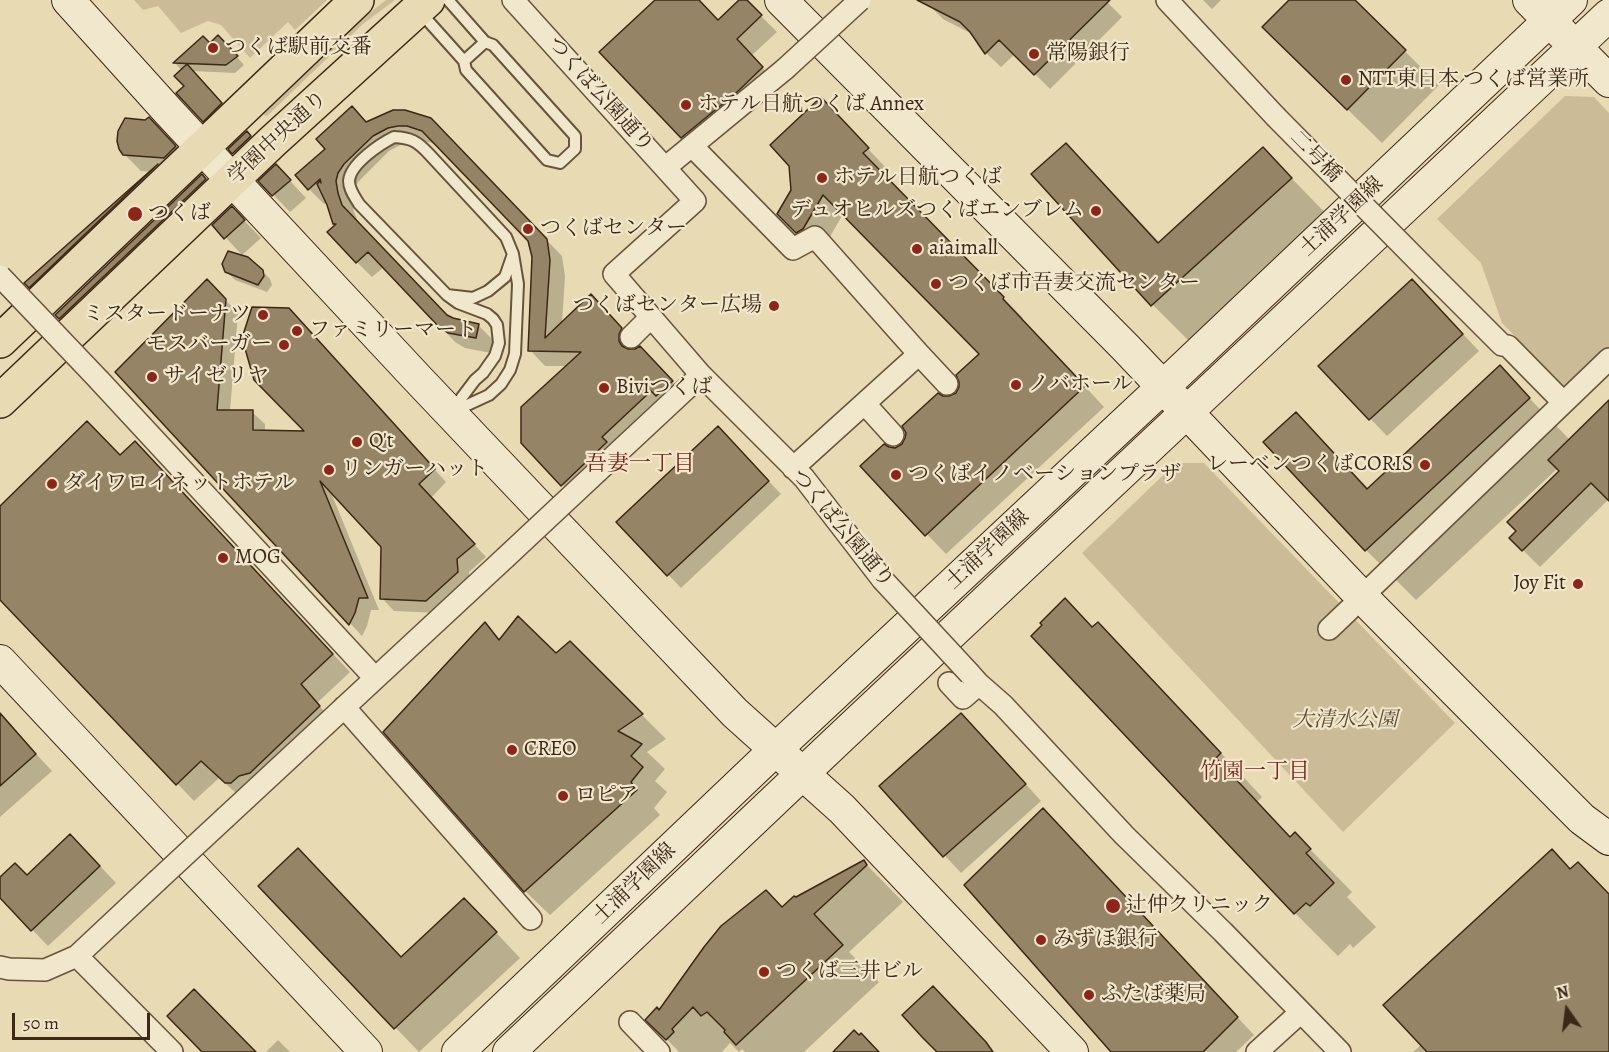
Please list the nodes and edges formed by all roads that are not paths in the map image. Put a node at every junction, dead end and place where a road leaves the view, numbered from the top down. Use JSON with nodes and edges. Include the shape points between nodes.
{"nodes":[{"id":1,"x":68,"y":0,"type":"edge"},
{"id":2,"x":357,"y":0,"type":"edge"},
{"id":3,"x":513,"y":0,"type":"edge"},
{"id":4,"x":781,"y":0,"type":"edge"},
{"id":5,"x":860,"y":0,"type":"edge"},
{"id":6,"x":1167,"y":0,"type":"edge"},
{"id":7,"x":431,"y":3,"type":"edge"},
{"id":8,"x":1550,"y":7,"type":"edge"},
{"id":9,"x":1609,"y":15,"type":"edge"},
{"id":10,"x":485,"y":42,"type":"junction"},
{"id":11,"x":1576,"y":46,"type":"junction"},
{"id":12,"x":464,"y":61,"type":"junction"},
{"id":13,"x":1609,"y":81,"type":"edge"},
{"id":14,"x":692,"y":146,"type":"junction"},
{"id":15,"x":202,"y":147,"type":"junction"},
{"id":16,"x":666,"y":167,"type":"junction"},
{"id":17,"x":233,"y":180,"type":"junction"},
{"id":18,"x":513,"y":254,"type":"junction"},
{"id":19,"x":0,"y":276,"type":"edge"},
{"id":20,"x":447,"y":295,"type":"junction"},
{"id":21,"x":651,"y":317,"type":"junction"},
{"id":22,"x":631,"y":337,"type":"dead end"},
{"id":23,"x":0,"y":341,"type":"edge"},
{"id":24,"x":919,"y":354,"type":"junction"},
{"id":25,"x":1609,"y":358,"type":"edge"},
{"id":26,"x":701,"y":375,"type":"junction"},
{"id":27,"x":947,"y":384,"type":"dead end"},
{"id":28,"x":1163,"y":387,"type":"junction"},
{"id":29,"x":0,"y":401,"type":"edge"},
{"id":30,"x":1563,"y":402,"type":"junction"},
{"id":31,"x":865,"y":404,"type":"junction"},
{"id":32,"x":450,"y":412,"type":"junction"},
{"id":33,"x":1186,"y":413,"type":"junction"},
{"id":34,"x":893,"y":435,"type":"dead end"},
{"id":35,"x":793,"y":468,"type":"junction"},
{"id":36,"x":1373,"y":586,"type":"dead end"},
{"id":37,"x":1350,"y":609,"type":"dead end"},
{"id":38,"x":1329,"y":629,"type":"dead end"},
{"id":39,"x":0,"y":662,"type":"edge"},
{"id":40,"x":375,"y":678,"type":"junction"},
{"id":41,"x":974,"y":679,"type":"junction"},
{"id":42,"x":949,"y":683,"type":"dead end"},
{"id":43,"x":344,"y":707,"type":"junction"},
{"id":44,"x":775,"y":750,"type":"junction"},
{"id":45,"x":802,"y":774,"type":"junction"},
{"id":46,"x":1609,"y":839,"type":"edge"},
{"id":47,"x":531,"y":919,"type":"dead end"},
{"id":48,"x":77,"y":956,"type":"junction"},
{"id":49,"x":0,"y":967,"type":"edge"},
{"id":50,"x":1301,"y":1012,"type":"junction"},
{"id":51,"x":630,"y":1022,"type":"dead end"},
{"id":52,"x":172,"y":1052,"type":"edge"},
{"id":53,"x":366,"y":1052,"type":"edge"},
{"id":54,"x":458,"y":1052,"type":"edge"},
{"id":55,"x":508,"y":1052,"type":"edge"},
{"id":56,"x":659,"y":1052,"type":"edge"},
{"id":57,"x":1072,"y":1052,"type":"edge"},
{"id":58,"x":1257,"y":1052,"type":"edge"},
{"id":59,"x":1340,"y":1052,"type":"edge"}],
"edges":[{"from":1,"to":15,"type":"street"},
{"from":2,"to":15,"type":"main road"},
{"from":3,"to":16,"type":"street","name":"つくば公園通り"},
{"from":4,"to":28,"type":"street"},
{"from":5,"to":14,"type":"street","bridge":true},
{"from":6,"to":30,"type":"street","name":"二号橋","bridge":true,"via":[[1275,116]]},
{"from":7,"to":10,"type":"lane"},
{"from":7,"to":12,"type":"lane"},
{"from":7,"to":17,"type":"main road","name":"学園中央通り"},
{"from":8,"to":11,"type":"street"},
{"from":8,"to":28,"type":"street","name":"土浦学園線"},
{"from":9,"to":11,"type":"street","name":"土浦学園線"},
{"from":10,"to":12,"type":"lane"},
{"from":10,"to":12,"type":"lane","via":[[493,45],[574,136],[574,149],[560,163],[547,160],[466,70]]},
{"from":11,"to":13,"type":"street"},
{"from":11,"to":33,"type":"street","name":"土浦学園線"},
{"from":14,"to":16,"type":"street"},
{"from":14,"to":24,"type":"street","via":[[776,227],[793,249],[815,237]]},
{"from":15,"to":17,"type":"street"},
{"from":15,"to":23,"type":"main road"},
{"from":16,"to":21,"type":"street","name":"つくば公園通り","via":[[695,201],[614,274]]},
{"from":17,"to":29,"type":"main road","name":"学園中央通り"},
{"from":17,"to":32,"type":"street"},
{"from":18,"to":20,"type":"lane","via":[[505,277],[488,291],[473,298]]},
{"from":18,"to":20,"type":"lane","via":[[506,237],[420,144],[394,137],[382,142],[353,169],[349,181],[352,193]]},
{"from":18,"to":32,"type":"lane","via":[[518,284],[515,354],[510,370],[489,395]]},
{"from":19,"to":40,"type":"street","bridge":true},
{"from":20,"to":32,"type":"lane","via":[[493,319],[499,343],[483,373]]},
{"from":21,"to":22,"type":"street"},
{"from":21,"to":26,"type":"street","name":"つくば公園通り"},
{"from":24,"to":27,"type":"street"},
{"from":24,"to":31,"type":"street"},
{"from":25,"to":30,"type":"street"},
{"from":26,"to":35,"type":"street","name":"つくば公園通り"},
{"from":26,"to":40,"type":"street","bridge":true},
{"from":28,"to":33,"type":"street"},
{"from":28,"to":44,"type":"street","name":"土浦学園線"},
{"from":30,"to":36,"type":"street"},
{"from":31,"to":34,"type":"street"},
{"from":31,"to":35,"type":"street"},
{"from":32,"to":44,"type":"street","via":[[727,705]]},
{"from":33,"to":45,"type":"street","name":"土浦学園線"},
{"from":33,"to":46,"type":"street","via":[[1563,800]]},
{"from":35,"to":41,"type":"street","name":"つくば公園通り","bridge":true,"via":[[882,579]]},
{"from":37,"to":38,"type":"street"},
{"from":39,"to":53,"type":"street"},
{"from":40,"to":43,"type":"street"},
{"from":41,"to":42,"type":"street","via":[[963,698]]},
{"from":41,"to":50,"type":"street","name":"つくば公園通り"},
{"from":43,"to":47,"type":"street"},
{"from":43,"to":48,"type":"street","bridge":true},
{"from":44,"to":45,"type":"street"},
{"from":44,"to":54,"type":"street","name":"土浦学園線"},
{"from":45,"to":55,"type":"street","name":"土浦学園線"},
{"from":45,"to":57,"type":"street","via":[[842,809]]},
{"from":48,"to":49,"type":"street","via":[[45,970]]},
{"from":48,"to":52,"type":"street"},
{"from":50,"to":58,"type":"street"},
{"from":50,"to":59,"type":"street","name":"つくば公園通り"},
{"from":51,"to":56,"type":"street"}]}
